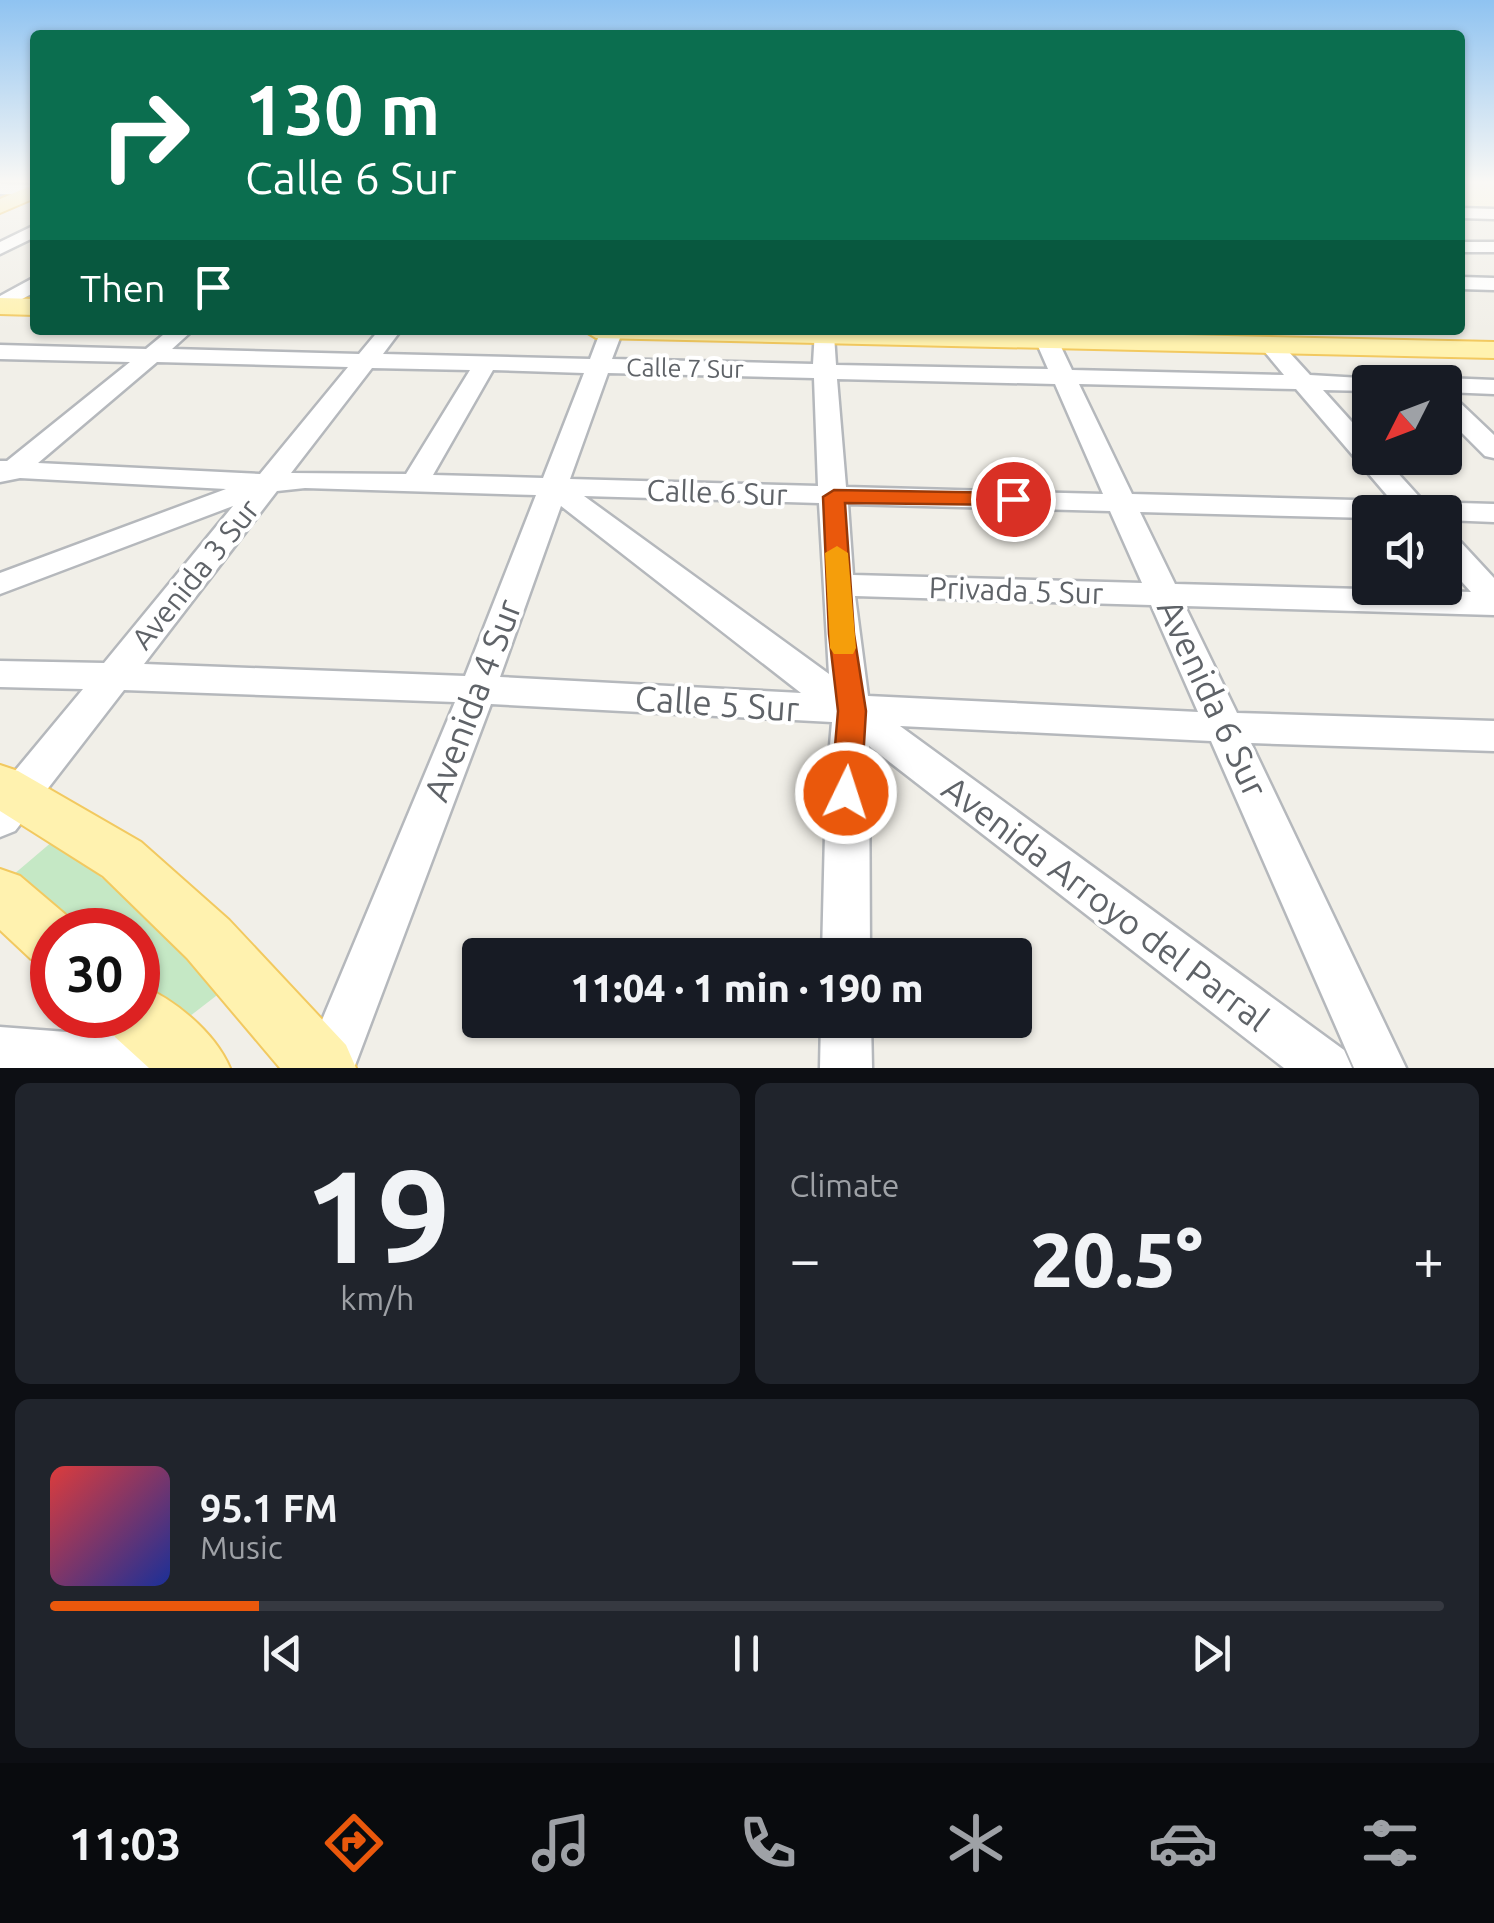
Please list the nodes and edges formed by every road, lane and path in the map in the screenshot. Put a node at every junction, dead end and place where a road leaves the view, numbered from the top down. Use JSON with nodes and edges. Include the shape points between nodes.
{"nodes":[{"id":1,"x":30,"y":233,"type":"edge"},
{"id":2,"x":1465,"y":247,"type":"edge"},
{"id":3,"x":1494,"y":248,"type":"edge"},
{"id":4,"x":0,"y":249,"type":"edge"},
{"id":5,"x":1465,"y":283,"type":"edge"},
{"id":6,"x":1494,"y":284,"type":"edge"},
{"id":7,"x":30,"y":286,"type":"edge"},
{"id":8,"x":0,"y":306,"type":"edge"},
{"id":9,"x":30,"y":307,"type":"edge"},
{"id":10,"x":0,"y":318,"type":"edge"},
{"id":11,"x":30,"y":319,"type":"edge"},
{"id":12,"x":176,"y":335,"type":"edge"},
{"id":13,"x":386,"y":335,"type":"edge"},
{"id":14,"x":822,"y":335,"type":"joint"},
{"id":15,"x":1044,"y":335,"type":"edge"},
{"id":16,"x":1252,"y":335,"type":"edge"},
{"id":17,"x":1309,"y":335,"type":"edge"},
{"id":18,"x":1484,"y":338,"type":"edge"},
{"id":19,"x":597,"y":348,"type":"edge"},
{"id":20,"x":0,"y":352,"type":"edge"},
{"id":21,"x":151,"y":356,"type":"junction"},
{"id":22,"x":366,"y":360,"type":"junction"},
{"id":23,"x":486,"y":363,"type":"junction"},
{"id":24,"x":826,"y":371,"type":"junction"},
{"id":25,"x":1062,"y":376,"type":"junction"},
{"id":26,"x":1304,"y":382,"type":"junction"},
{"id":27,"x":1352,"y":383,"type":"edge"},
{"id":28,"x":1462,"y":386,"type":"edge"},
{"id":29,"x":1494,"y":386,"type":"edge"},
{"id":30,"x":1462,"y":419,"type":"edge"},
{"id":31,"x":1494,"y":450,"type":"edge"},
{"id":32,"x":5,"y":473,"type":"edge"},
{"id":33,"x":415,"y":482,"type":"junction"},
{"id":34,"x":268,"y":484,"type":"junction"},
{"id":35,"x":552,"y":485,"type":"junction"},
{"id":36,"x":1401,"y":495,"type":"edge"},
{"id":37,"x":834,"y":497,"type":"junction"},
{"id":38,"x":1120,"y":500,"type":"junction"},
{"id":39,"x":1352,"y":509,"type":"edge"},
{"id":40,"x":1462,"y":513,"type":"edge"},
{"id":41,"x":1494,"y":513,"type":"edge"},
{"id":42,"x":1462,"y":564,"type":"edge"},
{"id":43,"x":0,"y":584,"type":"edge"},
{"id":44,"x":838,"y":585,"type":"junction"},
{"id":45,"x":1166,"y":595,"type":"junction"},
{"id":46,"x":1494,"y":601,"type":"edge"},
{"id":47,"x":0,"y":674,"type":"edge"},
{"id":48,"x":115,"y":675,"type":"junction"},
{"id":49,"x":479,"y":688,"type":"junction"},
{"id":50,"x":852,"y":711,"type":"junction"},
{"id":51,"x":1228,"y":730,"type":"junction"},
{"id":52,"x":1494,"y":736,"type":"edge"},
{"id":53,"x":6,"y":800,"type":"edge"},
{"id":54,"x":0,"y":894,"type":"edge"},
{"id":55,"x":30,"y":921,"type":"edge"},
{"id":56,"x":846,"y":938,"type":"edge"},
{"id":57,"x":160,"y":1034,"type":"edge"},
{"id":58,"x":846,"y":1038,"type":"edge"},
{"id":59,"x":0,"y":1053,"type":"edge"},
{"id":60,"x":198,"y":1068,"type":"edge"},
{"id":61,"x":326,"y":1068,"type":"edge"},
{"id":62,"x":846,"y":1068,"type":"edge"},
{"id":63,"x":1326,"y":1068,"type":"edge"},
{"id":64,"x":1380,"y":1068,"type":"edge"}],
"edges":[{"from":1,"to":4,"type":"street"},
{"from":2,"to":3,"type":"street"},
{"from":5,"to":6,"type":"street"},
{"from":7,"to":8,"type":"street"},
{"from":8,"to":9,"type":"main road"},
{"from":10,"to":11,"type":"main road"},
{"from":12,"to":21,"type":"street"},
{"from":13,"to":22,"type":"street","name":"Avenida 3 Sur"},
{"from":14,"to":15,"type":"main road"},
{"from":14,"to":24,"type":"street"},
{"from":15,"to":25,"type":"street","name":"Avenida 6 Sur"},
{"from":16,"to":26,"type":"street"},
{"from":17,"to":18,"type":"main road"},
{"from":19,"to":23,"type":"street","name":"Calle 7 Sur"},
{"from":19,"to":24,"type":"street","name":"Calle 7 Sur"},
{"from":19,"to":35,"type":"street","name":"Avenida 4 Sur"},
{"from":20,"to":21,"type":"street","name":"Calle 7 Sur"},
{"from":21,"to":22,"type":"street","name":"Calle 7 Sur"},
{"from":21,"to":32,"type":"street"},
{"from":22,"to":23,"type":"street","name":"Calle 7 Sur"},
{"from":22,"to":34,"type":"street","name":"Avenida 3 Sur"},
{"from":23,"to":33,"type":"street"},
{"from":24,"to":25,"type":"street","name":"Calle 7 Sur"},
{"from":24,"to":37,"type":"street"},
{"from":25,"to":26,"type":"street","name":"Calle 7 Sur"},
{"from":25,"to":38,"type":"street","name":"Avenida 6 Sur"},
{"from":26,"to":27,"type":"street","name":"Calle 7 Sur"},
{"from":26,"to":36,"type":"street"},
{"from":28,"to":29,"type":"street"},
{"from":30,"to":31,"type":"street"},
{"from":32,"to":34,"type":"street","name":"Calle 6 Sur"},
{"from":33,"to":34,"type":"street","name":"Calle 6 Sur"},
{"from":33,"to":35,"type":"street","name":"Calle 6 Sur"},
{"from":34,"to":43,"type":"street"},
{"from":34,"to":48,"type":"street","name":"Avenida 3 Sur"},
{"from":35,"to":37,"type":"street","name":"Calle 6 Sur"},
{"from":35,"to":49,"type":"street","name":"Avenida 4 Sur"},
{"from":35,"to":50,"type":"street","name":"Avenida Arroyo del Parral"},
{"from":37,"to":38,"type":"street","name":"Calle 6 Sur"},
{"from":37,"to":44,"type":"street"},
{"from":38,"to":39,"type":"street","name":"Calle 6 Sur"},
{"from":38,"to":45,"type":"street","name":"Avenida 6 Sur"},
{"from":40,"to":41,"type":"street","name":"Calle 6 Sur"},
{"from":42,"to":46,"type":"street"},
{"from":44,"to":45,"type":"street","name":"Privada 5 Sur"},
{"from":44,"to":50,"type":"street"},
{"from":45,"to":46,"type":"street","name":"Privada 5 Sur"},
{"from":45,"to":51,"type":"street","name":"Avenida 6 Sur"},
{"from":47,"to":48,"type":"street","name":"Calle 5 Sur"},
{"from":48,"to":49,"type":"street","name":"Calle 5 Sur"},
{"from":48,"to":53,"type":"street","name":"Avenida 3 Sur"},
{"from":49,"to":50,"type":"street","name":"Calle 5 Sur"},
{"from":49,"to":61,"type":"street","name":"Avenida 4 Sur"},
{"from":50,"to":51,"type":"street","name":"Calle 5 Sur"},
{"from":50,"to":56,"type":"street"},
{"from":50,"to":63,"type":"street","name":"Avenida Arroyo del Parral"},
{"from":51,"to":52,"type":"street","name":"Calle 5 Sur"},
{"from":51,"to":64,"type":"street","name":"Avenida 6 Sur"},
{"from":53,"to":61,"type":"main road","via":[[122,859],[208,939]]},
{"from":54,"to":55,"type":"main road"},
{"from":57,"to":60,"type":"main road"},
{"from":58,"to":62,"type":"street"},
{"from":59,"to":60,"type":"street"}]}
